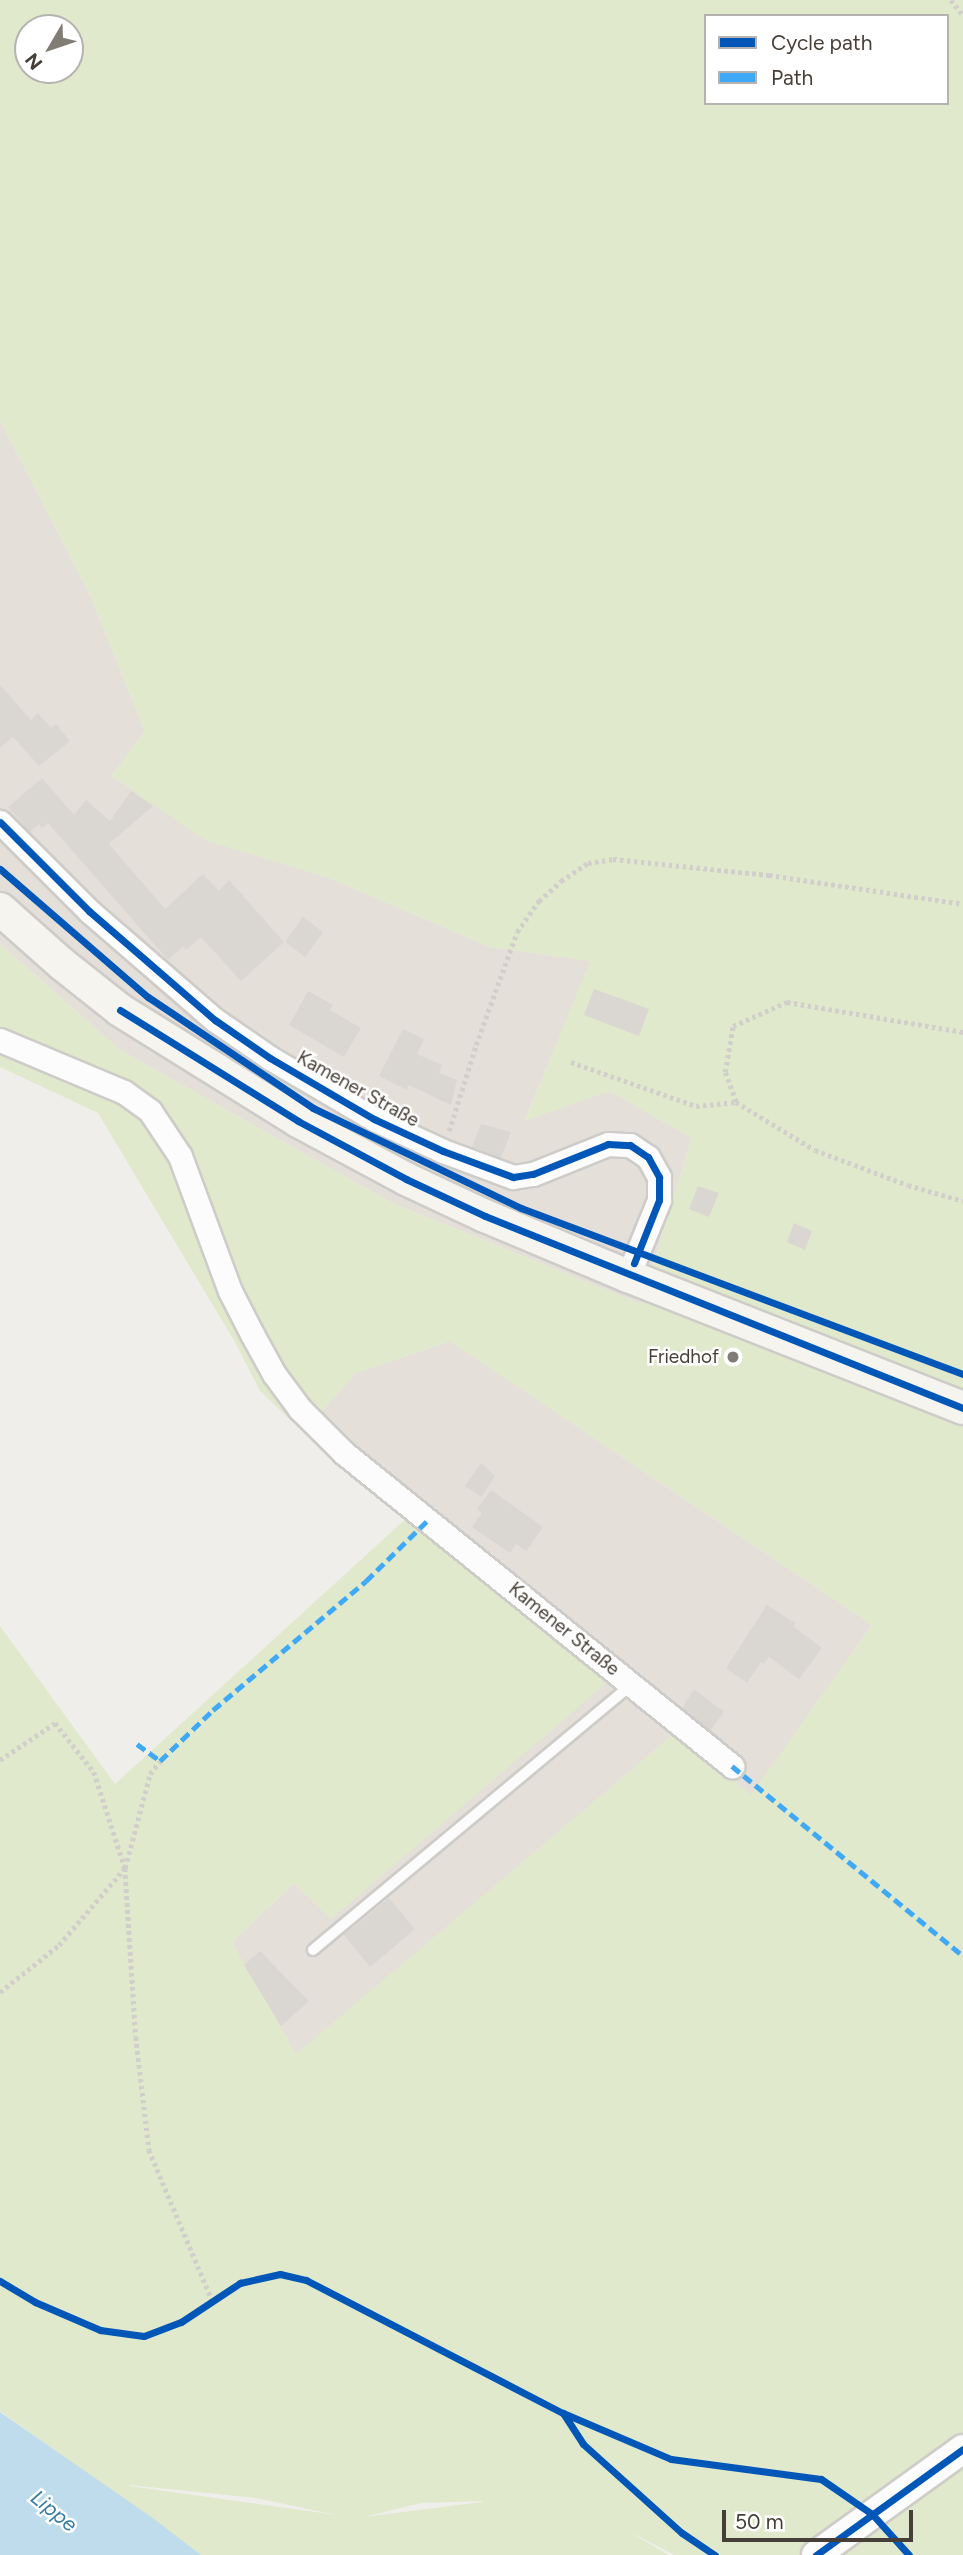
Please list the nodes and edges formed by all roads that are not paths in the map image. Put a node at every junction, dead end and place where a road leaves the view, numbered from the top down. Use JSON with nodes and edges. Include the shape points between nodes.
{"nodes":[{"id":1,"x":0,"y":822,"type":"edge"},
{"id":2,"x":0,"y":909,"type":"edge"},
{"id":3,"x":0,"y":1040,"type":"edge"},
{"id":4,"x":628,"y":1276,"type":"junction"},
{"id":5,"x":963,"y":1408,"type":"edge"},
{"id":6,"x":632,"y":1684,"type":"junction"},
{"id":7,"x":732,"y":1766,"type":"dead end"},
{"id":8,"x":313,"y":1950,"type":"dead end"},
{"id":9,"x":963,"y":2449,"type":"edge"},
{"id":10,"x":817,"y":2555,"type":"edge"}],
"edges":[{"from":1,"to":4,"type":"street","name":"Kamener Straße","via":[[89,911],[215,1020],[322,1090],[443,1151],[513,1177],[533,1174],[608,1144],[630,1145],[648,1157],[659,1177],[659,1200]]},
{"from":2,"to":4,"type":"main road","via":[[120,1010],[298,1121],[406,1179]]},
{"from":3,"to":6,"type":"street","name":"Kamener Straße","via":[[124,1092],[150,1111],[180,1156],[230,1291],[274,1374],[300,1409],[344,1453]]},
{"from":4,"to":5,"type":"main road"},
{"from":6,"to":7,"type":"street","name":"Kamener Straße"},
{"from":6,"to":8,"type":"lane"},
{"from":9,"to":10,"type":"street"}]}
